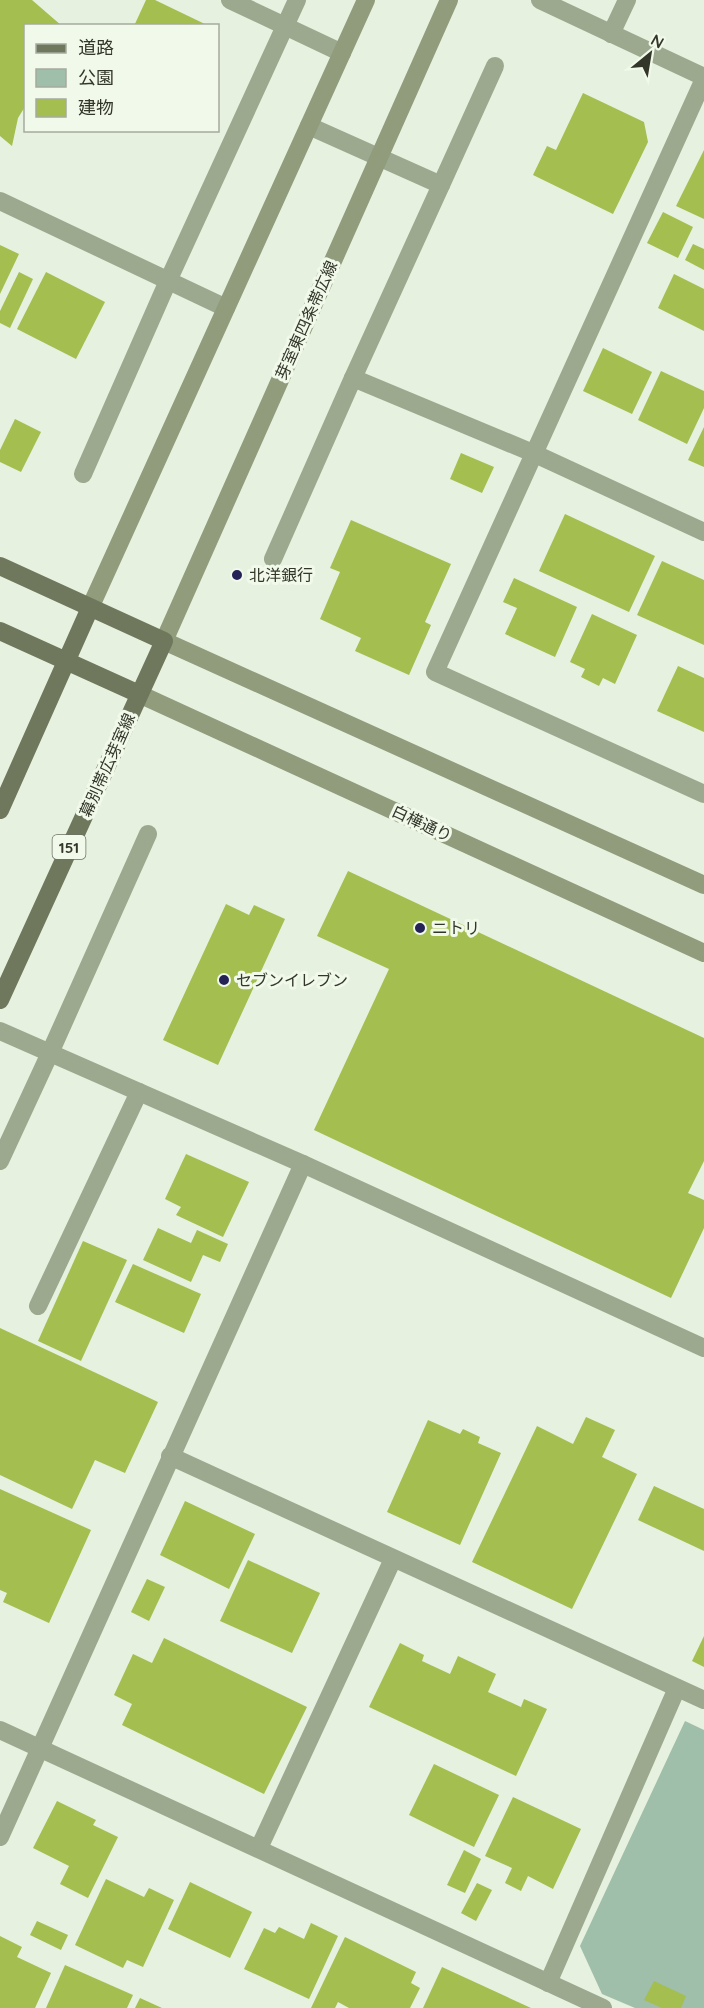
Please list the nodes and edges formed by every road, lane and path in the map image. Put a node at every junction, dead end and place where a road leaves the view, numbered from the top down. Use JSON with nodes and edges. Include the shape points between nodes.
{"nodes":[{"id":1,"x":230,"y":0,"type":"edge"},
{"id":2,"x":297,"y":0,"type":"edge"},
{"id":3,"x":366,"y":0,"type":"edge"},
{"id":4,"x":449,"y":0,"type":"edge"},
{"id":5,"x":540,"y":0,"type":"edge"},
{"id":6,"x":627,"y":0,"type":"edge"},
{"id":7,"x":285,"y":26,"type":"junction"},
{"id":8,"x":611,"y":34,"type":"junction"},
{"id":9,"x":342,"y":53,"type":"junction"},
{"id":10,"x":495,"y":66,"type":"dead end"},
{"id":11,"x":704,"y":78,"type":"edge"},
{"id":12,"x":309,"y":126,"type":"junction"},
{"id":13,"x":379,"y":157,"type":"junction"},
{"id":14,"x":441,"y":185,"type":"junction"},
{"id":15,"x":0,"y":201,"type":"edge"},
{"id":16,"x":168,"y":281,"type":"junction"},
{"id":17,"x":226,"y":308,"type":"junction"},
{"id":18,"x":353,"y":378,"type":"junction"},
{"id":19,"x":533,"y":453,"type":"junction"},
{"id":20,"x":83,"y":474,"type":"dead end"},
{"id":21,"x":704,"y":532,"type":"edge"},
{"id":22,"x":273,"y":560,"type":"dead end"},
{"id":23,"x":0,"y":566,"type":"edge"},
{"id":24,"x":90,"y":608,"type":"junction"},
{"id":25,"x":0,"y":631,"type":"edge"},
{"id":26,"x":164,"y":640,"type":"junction"},
{"id":27,"x":67,"y":661,"type":"junction"},
{"id":28,"x":139,"y":694,"type":"junction"},
{"id":29,"x":704,"y":794,"type":"edge"},
{"id":30,"x":0,"y":810,"type":"edge"},
{"id":31,"x":148,"y":834,"type":"dead end"},
{"id":32,"x":704,"y":885,"type":"edge"},
{"id":33,"x":704,"y":953,"type":"edge"},
{"id":34,"x":0,"y":1000,"type":"edge"},
{"id":35,"x":0,"y":1031,"type":"edge"},
{"id":36,"x":50,"y":1053,"type":"junction"},
{"id":37,"x":139,"y":1092,"type":"junction"},
{"id":38,"x":0,"y":1161,"type":"edge"},
{"id":39,"x":303,"y":1164,"type":"junction"},
{"id":40,"x":38,"y":1306,"type":"dead end"},
{"id":41,"x":704,"y":1348,"type":"edge"},
{"id":42,"x":170,"y":1456,"type":"junction"},
{"id":43,"x":393,"y":1559,"type":"junction"},
{"id":44,"x":677,"y":1688,"type":"junction"},
{"id":45,"x":704,"y":1700,"type":"edge"},
{"id":46,"x":0,"y":1730,"type":"edge"},
{"id":47,"x":40,"y":1748,"type":"junction"},
{"id":48,"x":0,"y":1837,"type":"edge"},
{"id":49,"x":259,"y":1848,"type":"junction"},
{"id":50,"x":548,"y":1983,"type":"junction"},
{"id":51,"x":603,"y":2008,"type":"edge"}],
"edges":[{"from":1,"to":7,"type":"street"},
{"from":2,"to":7,"type":"street"},
{"from":3,"to":9,"type":"main road"},
{"from":4,"to":13,"type":"main road","name":"芽室東四条帯広線"},
{"from":5,"to":8,"type":"street"},
{"from":6,"to":8,"type":"street"},
{"from":7,"to":9,"type":"street"},
{"from":7,"to":16,"type":"street"},
{"from":8,"to":11,"type":"street"},
{"from":9,"to":12,"type":"main road"},
{"from":10,"to":14,"type":"street"},
{"from":11,"to":19,"type":"street"},
{"from":12,"to":13,"type":"street"},
{"from":12,"to":17,"type":"main road"},
{"from":13,"to":14,"type":"street"},
{"from":13,"to":26,"type":"main road","name":"芽室東四条帯広線"},
{"from":14,"to":18,"type":"street"},
{"from":15,"to":16,"type":"street"},
{"from":16,"to":17,"type":"street"},
{"from":16,"to":20,"type":"street"},
{"from":17,"to":24,"type":"main road"},
{"from":18,"to":19,"type":"street"},
{"from":18,"to":22,"type":"street"},
{"from":19,"to":21,"type":"street"},
{"from":19,"to":29,"type":"street","via":[[435,672]]},
{"from":23,"to":24,"type":"main road"},
{"from":24,"to":26,"type":"main road"},
{"from":24,"to":27,"type":"main road"},
{"from":25,"to":27,"type":"main road","name":"幕別帯広芽室線"},
{"from":26,"to":28,"type":"main road","name":"幕別帯広芽室線","number":"151"},
{"from":26,"to":32,"type":"main road"},
{"from":27,"to":28,"type":"main road","name":"幕別帯広芽室線"},
{"from":27,"to":30,"type":"main road"},
{"from":28,"to":33,"type":"main road","name":"白樺通り"},
{"from":28,"to":34,"type":"main road","name":"幕別帯広芽室線","number":"151"},
{"from":31,"to":36,"type":"street"},
{"from":35,"to":36,"type":"street"},
{"from":36,"to":37,"type":"street"},
{"from":36,"to":38,"type":"street"},
{"from":37,"to":39,"type":"street"},
{"from":37,"to":40,"type":"street"},
{"from":39,"to":41,"type":"street"},
{"from":39,"to":42,"type":"street"},
{"from":42,"to":43,"type":"street"},
{"from":42,"to":47,"type":"street"},
{"from":43,"to":44,"type":"street"},
{"from":43,"to":49,"type":"street"},
{"from":44,"to":45,"type":"street"},
{"from":44,"to":50,"type":"street"},
{"from":46,"to":47,"type":"street"},
{"from":47,"to":48,"type":"street"},
{"from":47,"to":49,"type":"street"},
{"from":49,"to":50,"type":"street"},
{"from":50,"to":51,"type":"street"}]}
